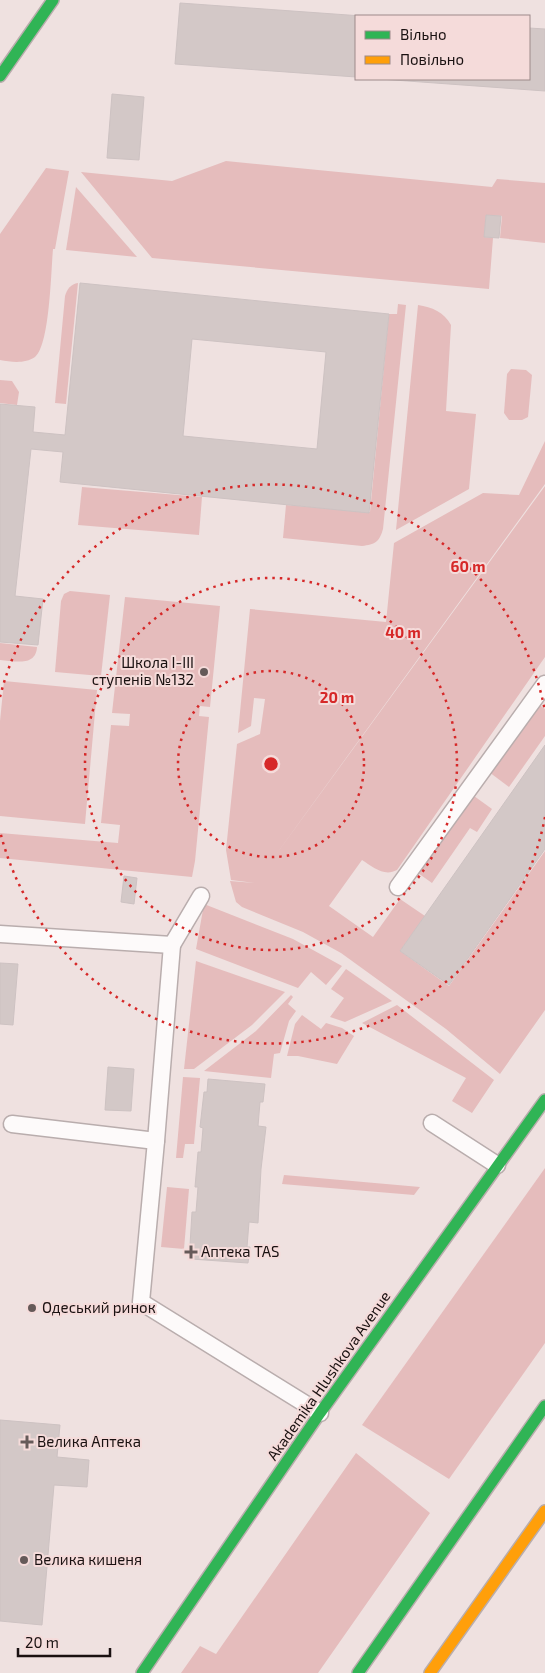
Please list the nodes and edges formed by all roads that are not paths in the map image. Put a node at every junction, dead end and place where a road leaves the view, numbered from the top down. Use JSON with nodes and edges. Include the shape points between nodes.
{"nodes":[{"id":1,"x":53,"y":0,"type":"edge"},
{"id":2,"x":0,"y":76,"type":"edge"},
{"id":3,"x":545,"y":684,"type":"edge"},
{"id":4,"x":398,"y":886,"type":"dead end"},
{"id":5,"x":201,"y":896,"type":"dead end"},
{"id":6,"x":0,"y":934,"type":"edge"},
{"id":7,"x":172,"y":945,"type":"junction"},
{"id":8,"x":545,"y":1100,"type":"edge"},
{"id":9,"x":432,"y":1123,"type":"dead end"},
{"id":10,"x":12,"y":1124,"type":"dead end"},
{"id":11,"x":156,"y":1141,"type":"junction"},
{"id":12,"x":498,"y":1165,"type":"junction"},
{"id":13,"x":545,"y":1406,"type":"edge"},
{"id":14,"x":320,"y":1413,"type":"junction"},
{"id":15,"x":545,"y":1511,"type":"edge"},
{"id":16,"x":142,"y":1673,"type":"edge"},
{"id":17,"x":358,"y":1673,"type":"edge"},
{"id":18,"x":430,"y":1673,"type":"edge"}],
"edges":[{"from":1,"to":2,"type":"main road"},
{"from":3,"to":4,"type":"lane"},
{"from":5,"to":7,"type":"lane"},
{"from":6,"to":7,"type":"lane"},
{"from":7,"to":11,"type":"lane"},
{"from":8,"to":12,"type":"main road","name":"Akademika Hlushkova Avenue"},
{"from":9,"to":12,"type":"lane"},
{"from":10,"to":11,"type":"lane"},
{"from":11,"to":14,"type":"lane","via":[[141,1302]]},
{"from":12,"to":14,"type":"main road","name":"Akademika Hlushkova Avenue"},
{"from":13,"to":17,"type":"main road"},
{"from":14,"to":16,"type":"main road","name":"Akademika Hlushkova Avenue"},
{"from":15,"to":18,"type":"main road"}]}
